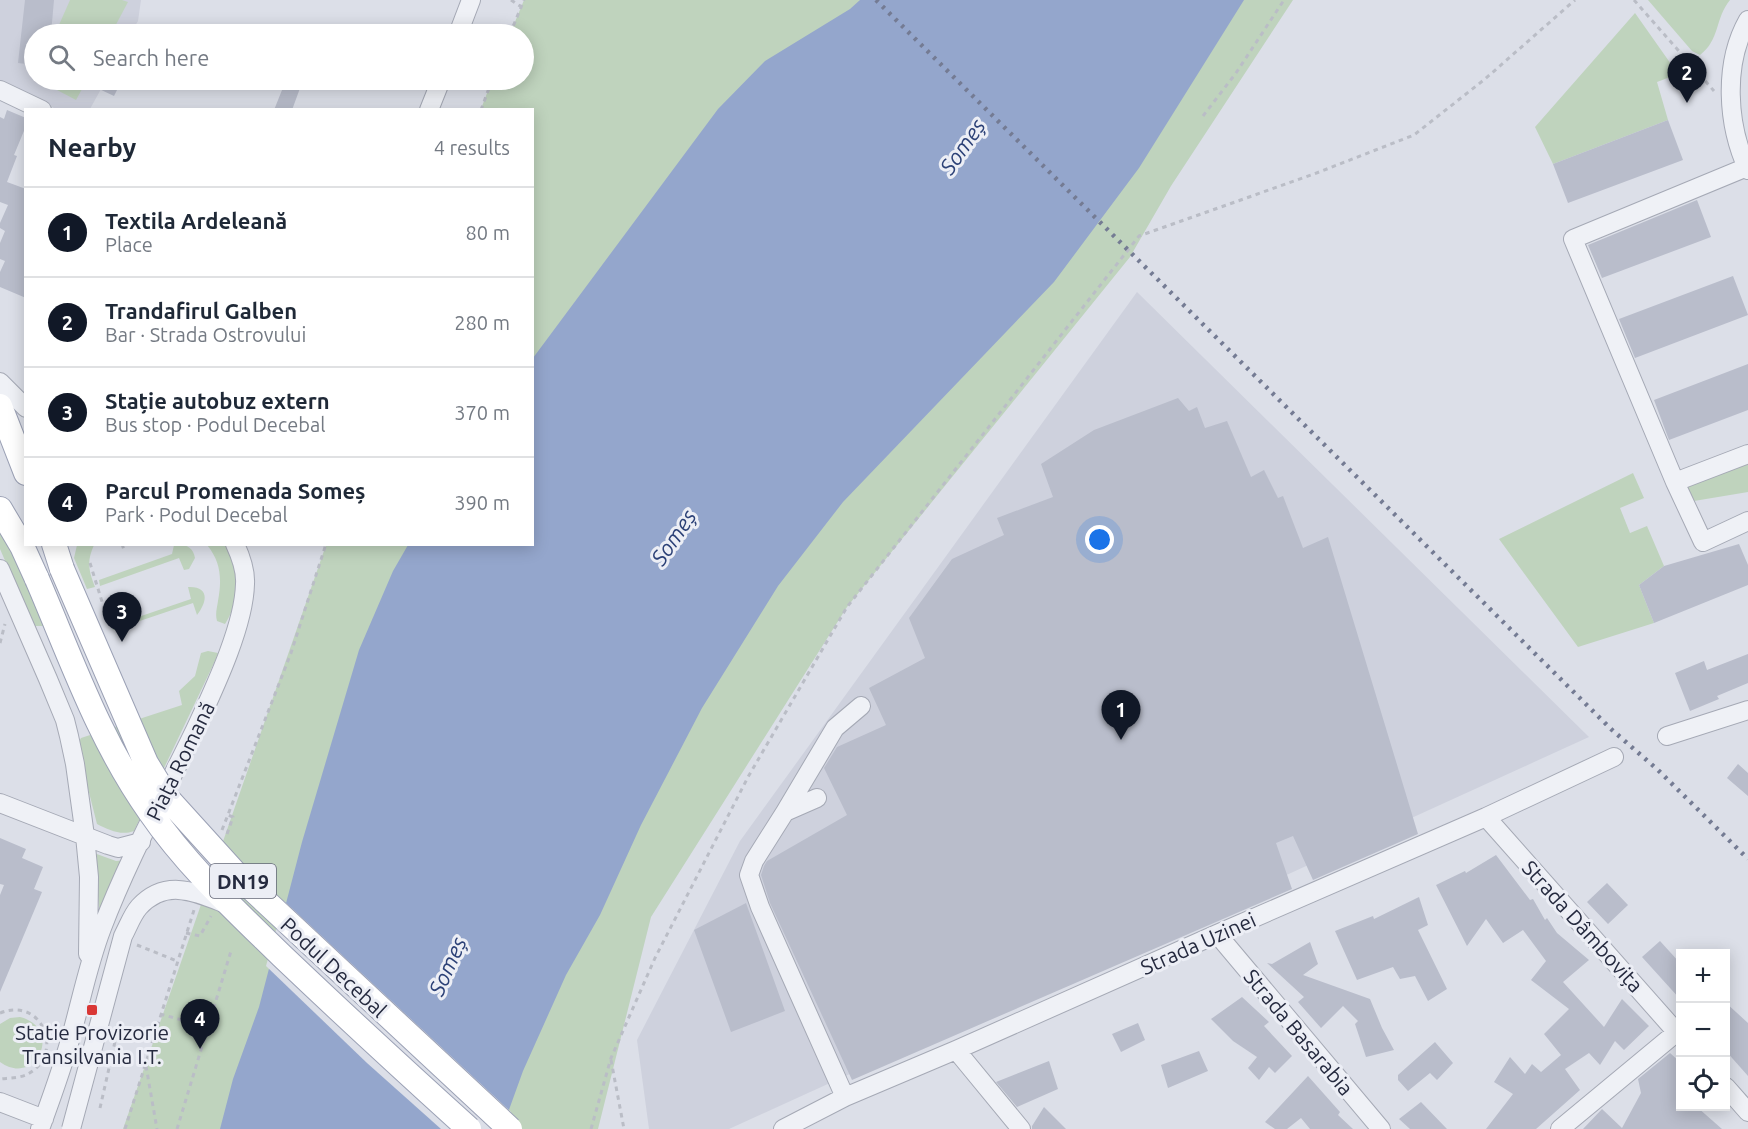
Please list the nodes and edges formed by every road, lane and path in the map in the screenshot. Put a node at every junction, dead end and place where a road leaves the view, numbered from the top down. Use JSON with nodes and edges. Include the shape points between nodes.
{"nodes":[{"id":1,"x":471,"y":0,"type":"edge"},
{"id":2,"x":511,"y":0,"type":"edge"},
{"id":3,"x":524,"y":0,"type":"edge"},
{"id":4,"x":1284,"y":0,"type":"edge"},
{"id":5,"x":1575,"y":0,"type":"edge"},
{"id":6,"x":1634,"y":0,"type":"edge"},
{"id":7,"x":520,"y":6,"type":"junction"},
{"id":8,"x":1748,"y":20,"type":"edge"},
{"id":9,"x":462,"y":24,"type":"edge"},
{"id":10,"x":514,"y":24,"type":"edge"},
{"id":11,"x":0,"y":90,"type":"edge"},
{"id":12,"x":437,"y":90,"type":"edge"},
{"id":13,"x":488,"y":90,"type":"edge"},
{"id":14,"x":38,"y":108,"type":"edge"},
{"id":15,"x":430,"y":108,"type":"edge"},
{"id":16,"x":482,"y":108,"type":"edge"},
{"id":17,"x":1732,"y":112,"type":"junction"},
{"id":18,"x":1203,"y":116,"type":"dead end"},
{"id":19,"x":1747,"y":168,"type":"edge"},
{"id":20,"x":0,"y":382,"type":"edge"},
{"id":21,"x":0,"y":406,"type":"edge"},
{"id":22,"x":24,"y":406,"type":"edge"},
{"id":23,"x":1748,"y":454,"type":"edge"},
{"id":24,"x":24,"y":468,"type":"edge"},
{"id":25,"x":1676,"y":482,"type":"junction"},
{"id":26,"x":0,"y":509,"type":"edge"},
{"id":27,"x":1748,"y":521,"type":"edge"},
{"id":28,"x":122,"y":546,"type":"edge"},
{"id":29,"x":237,"y":546,"type":"edge"},
{"id":30,"x":123,"y":550,"type":"dead end"},
{"id":31,"x":58,"y":553,"type":"edge"},
{"id":32,"x":90,"y":563,"type":"dead end"},
{"id":33,"x":0,"y":569,"type":"edge"},
{"id":34,"x":104,"y":608,"type":"dead end"},
{"id":35,"x":6,"y":623,"type":"dead end"},
{"id":36,"x":0,"y":643,"type":"edge"},
{"id":37,"x":861,"y":706,"type":"dead end"},
{"id":38,"x":1748,"y":710,"type":"edge"},
{"id":39,"x":1667,"y":736,"type":"dead end"},
{"id":40,"x":1614,"y":757,"type":"dead end"},
{"id":41,"x":817,"y":798,"type":"dead end"},
{"id":42,"x":0,"y":804,"type":"edge"},
{"id":43,"x":785,"y":812,"type":"junction"},
{"id":44,"x":1486,"y":817,"type":"junction"},
{"id":45,"x":85,"y":836,"type":"junction"},
{"id":46,"x":141,"y":842,"type":"junction"},
{"id":47,"x":222,"y":907,"type":"junction"},
{"id":48,"x":186,"y":933,"type":"dead end"},
{"id":49,"x":1216,"y":934,"type":"junction"},
{"id":50,"x":136,"y":944,"type":"dead end"},
{"id":51,"x":231,"y":951,"type":"dead end"},
{"id":52,"x":177,"y":961,"type":"dead end"},
{"id":53,"x":87,"y":973,"type":"junction"},
{"id":54,"x":0,"y":1013,"type":"edge"},
{"id":55,"x":160,"y":1014,"type":"dead end"},
{"id":56,"x":208,"y":1027,"type":"junction"},
{"id":57,"x":1676,"y":1031,"type":"edge"},
{"id":58,"x":1676,"y":1036,"type":"edge"},
{"id":59,"x":956,"y":1050,"type":"junction"},
{"id":60,"x":611,"y":1058,"type":"junction"},
{"id":61,"x":145,"y":1063,"type":"dead end"},
{"id":62,"x":0,"y":1078,"type":"edge"},
{"id":63,"x":1730,"y":1092,"type":"edge"},
{"id":64,"x":845,"y":1097,"type":"junction"},
{"id":65,"x":0,"y":1102,"type":"edge"},
{"id":66,"x":1748,"y":1112,"type":"edge"},
{"id":67,"x":42,"y":1124,"type":"edge"},
{"id":68,"x":71,"y":1129,"type":"edge"},
{"id":69,"x":157,"y":1129,"type":"edge"},
{"id":70,"x":177,"y":1129,"type":"edge"},
{"id":71,"x":469,"y":1129,"type":"edge"},
{"id":72,"x":510,"y":1129,"type":"edge"},
{"id":73,"x":591,"y":1129,"type":"edge"},
{"id":74,"x":624,"y":1129,"type":"edge"},
{"id":75,"x":783,"y":1129,"type":"edge"},
{"id":76,"x":1021,"y":1129,"type":"edge"},
{"id":77,"x":1381,"y":1129,"type":"edge"},
{"id":78,"x":1560,"y":1129,"type":"edge"}],
"edges":[{"from":1,"to":9,"type":"street"},
{"from":2,"to":7,"type":"path"},
{"from":3,"to":7,"type":"path"},
{"from":4,"to":18,"type":"path"},
{"from":5,"to":60,"type":"path","via":[[1414,135],[1139,236],[848,606],[748,777],[655,958]]},
{"from":6,"to":17,"type":"path"},
{"from":7,"to":10,"type":"path"},
{"from":8,"to":17,"type":"street","via":[[1739,35],[1732,69]]},
{"from":11,"to":14,"type":"street"},
{"from":12,"to":15,"type":"street"},
{"from":13,"to":16,"type":"path"},
{"from":17,"to":19,"type":"street"},
{"from":19,"to":25,"type":"street","via":[[1574,239]]},
{"from":20,"to":22,"type":"street"},
{"from":21,"to":24,"type":"main road"},
{"from":23,"to":25,"type":"street"},
{"from":25,"to":27,"type":"street","via":[[1703,542]]},
{"from":26,"to":47,"type":"main road","name":"Podul Decebal","number":"DN19","bridge":true,"via":[[22,546],[104,736],[148,810]]},
{"from":28,"to":30,"type":"path"},
{"from":29,"to":46,"type":"street","name":"Piața Romană","via":[[245,583],[231,641],[212,694]]},
{"from":31,"to":72,"type":"main road","name":"Podul Decebal","number":"DN19","bridge":true,"via":[[146,764],[168,799],[236,874]]},
{"from":32,"to":34,"type":"path"},
{"from":33,"to":45,"type":"street","name":"Piața Romană","via":[[65,720]]},
{"from":35,"to":36,"type":"path"},
{"from":37,"to":43,"type":"street","via":[[835,728]]},
{"from":38,"to":39,"type":"street"},
{"from":40,"to":44,"type":"street","name":"Strada Uzinei"},
{"from":41,"to":43,"type":"street"},
{"from":42,"to":45,"type":"street"},
{"from":43,"to":64,"type":"street","via":[[754,861],[750,882]]},
{"from":44,"to":49,"type":"street","name":"Strada Uzinei"},
{"from":44,"to":57,"type":"street","name":"Strada Dâmbovița"},
{"from":45,"to":46,"type":"street","via":[[118,848]]},
{"from":45,"to":53,"type":"street","name":"Piața Romană","via":[[89,877]]},
{"from":46,"to":53,"type":"street","name":"Piața Romană","via":[[101,930]]},
{"from":47,"to":48,"type":"path","via":[[200,936]]},
{"from":47,"to":68,"type":"street","name":"Podul Decebal","bridge":true,"via":[[189,890],[156,893],[138,908],[123,936]]},
{"from":47,"to":71,"type":"main road","name":"Podul Decebal","number":"DN19","bridge":true},
{"from":49,"to":59,"type":"street","name":"Strada Uzinei"},
{"from":49,"to":77,"type":"street","name":"Strada Basarabia"},
{"from":50,"to":52,"type":"path"},
{"from":51,"to":56,"type":"path"},
{"from":53,"to":67,"type":"street","name":"Piața Romană"},
{"from":54,"to":62,"type":"path","via":[[10,1009],[34,1015],[48,1040],[41,1062],[28,1074]]},
{"from":55,"to":56,"type":"path"},
{"from":56,"to":70,"type":"path"},
{"from":58,"to":78,"type":"street"},
{"from":59,"to":64,"type":"street","name":"Strada Uzinei"},
{"from":59,"to":76,"type":"street"},
{"from":60,"to":73,"type":"path"},
{"from":60,"to":74,"type":"path"},
{"from":61,"to":69,"type":"path"},
{"from":63,"to":66,"type":"street"},
{"from":64,"to":75,"type":"street","name":"Strada Uzinei"},
{"from":65,"to":67,"type":"street"}]}
